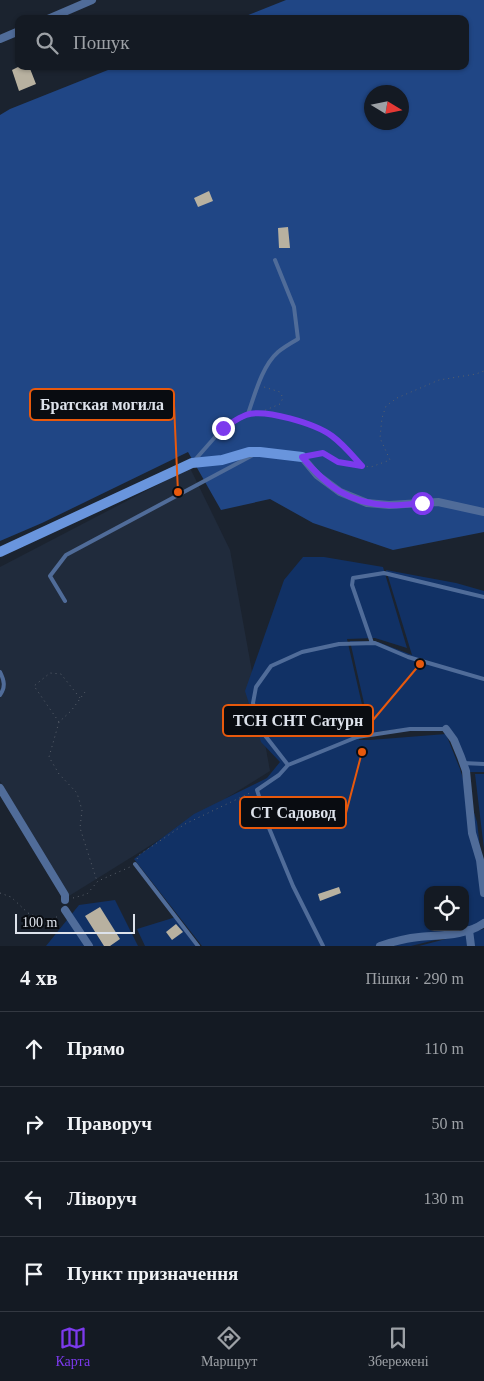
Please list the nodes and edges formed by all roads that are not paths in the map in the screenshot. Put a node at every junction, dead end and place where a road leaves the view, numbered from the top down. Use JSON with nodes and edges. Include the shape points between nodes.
{"nodes":[{"id":1,"x":92,"y":0,"type":"edge"},
{"id":2,"x":57,"y":15,"type":"edge"},
{"id":3,"x":15,"y":33,"type":"edge"},
{"id":4,"x":0,"y":39,"type":"edge"},
{"id":5,"x":275,"y":260,"type":"dead end"},
{"id":6,"x":260,"y":452,"type":"junction"},
{"id":7,"x":323,"y":453,"type":"road end"},
{"id":8,"x":302,"y":457,"type":"junction"},
{"id":9,"x":192,"y":463,"type":"junction"},
{"id":10,"x":484,"y":512,"type":"edge"},
{"id":11,"x":0,"y":552,"type":"edge"},
{"id":12,"x":484,"y":597,"type":"edge"},
{"id":13,"x":66,"y":601,"type":"dead end"},
{"id":14,"x":372,"y":643,"type":"junction"},
{"id":15,"x":0,"y":672,"type":"edge"},
{"id":16,"x":484,"y":679,"type":"edge"},
{"id":17,"x":0,"y":695,"type":"edge"},
{"id":18,"x":446,"y":729,"type":"joint"},
{"id":19,"x":464,"y":763,"type":"junction"},
{"id":20,"x":484,"y":764,"type":"edge"},
{"id":21,"x":288,"y":765,"type":"junction"},
{"id":22,"x":0,"y":788,"type":"edge"},
{"id":23,"x":135,"y":864,"type":"road end"},
{"id":24,"x":484,"y":893,"type":"edge"},
{"id":25,"x":65,"y":900,"type":"joint"},
{"id":26,"x":65,"y":910,"type":"joint"},
{"id":27,"x":484,"y":923,"type":"edge"},
{"id":28,"x":469,"y":930,"type":"joint"},
{"id":29,"x":463,"y":931,"type":"edge"},
{"id":30,"x":90,"y":946,"type":"edge"},
{"id":31,"x":198,"y":946,"type":"edge"},
{"id":32,"x":323,"y":946,"type":"edge"},
{"id":33,"x":380,"y":946,"type":"edge"},
{"id":34,"x":471,"y":946,"type":"edge"}],
"edges":[{"from":1,"to":2,"type":"street"},
{"from":3,"to":4,"type":"street"},
{"from":5,"to":9,"type":"lane","via":[[294,307],[298,338],[277,353],[266,368],[248,414],[223,428]]},
{"from":6,"to":8,"type":"street"},
{"from":6,"to":9,"type":"street"},
{"from":6,"to":13,"type":"lane","via":[[66,555],[50,576]]},
{"from":7,"to":8,"type":"lane"},
{"from":8,"to":10,"type":"street","via":[[317,475],[340,492],[367,503],[438,502]]},
{"from":9,"to":11,"type":"street"},
{"from":12,"to":14,"type":"lane","via":[[384,573],[353,578],[352,585]]},
{"from":14,"to":16,"type":"lane"},
{"from":14,"to":21,"type":"lane","via":[[339,644],[302,652],[271,666],[256,687],[253,702],[260,729]]},
{"from":15,"to":17,"type":"lane","via":[[5,682]]},
{"from":18,"to":19,"type":"street"},
{"from":18,"to":21,"type":"lane","via":[[410,729],[357,737]]},
{"from":19,"to":20,"type":"lane"},
{"from":19,"to":24,"type":"street","via":[[472,832]]},
{"from":21,"to":32,"type":"lane","via":[[280,775],[257,790],[290,878]]},
{"from":22,"to":25,"type":"street"},
{"from":23,"to":31,"type":"lane"},
{"from":25,"to":26,"type":"lane"},
{"from":26,"to":30,"type":"street"},
{"from":27,"to":28,"type":"street"},
{"from":28,"to":34,"type":"street"},
{"from":29,"to":33,"type":"street"}]}
